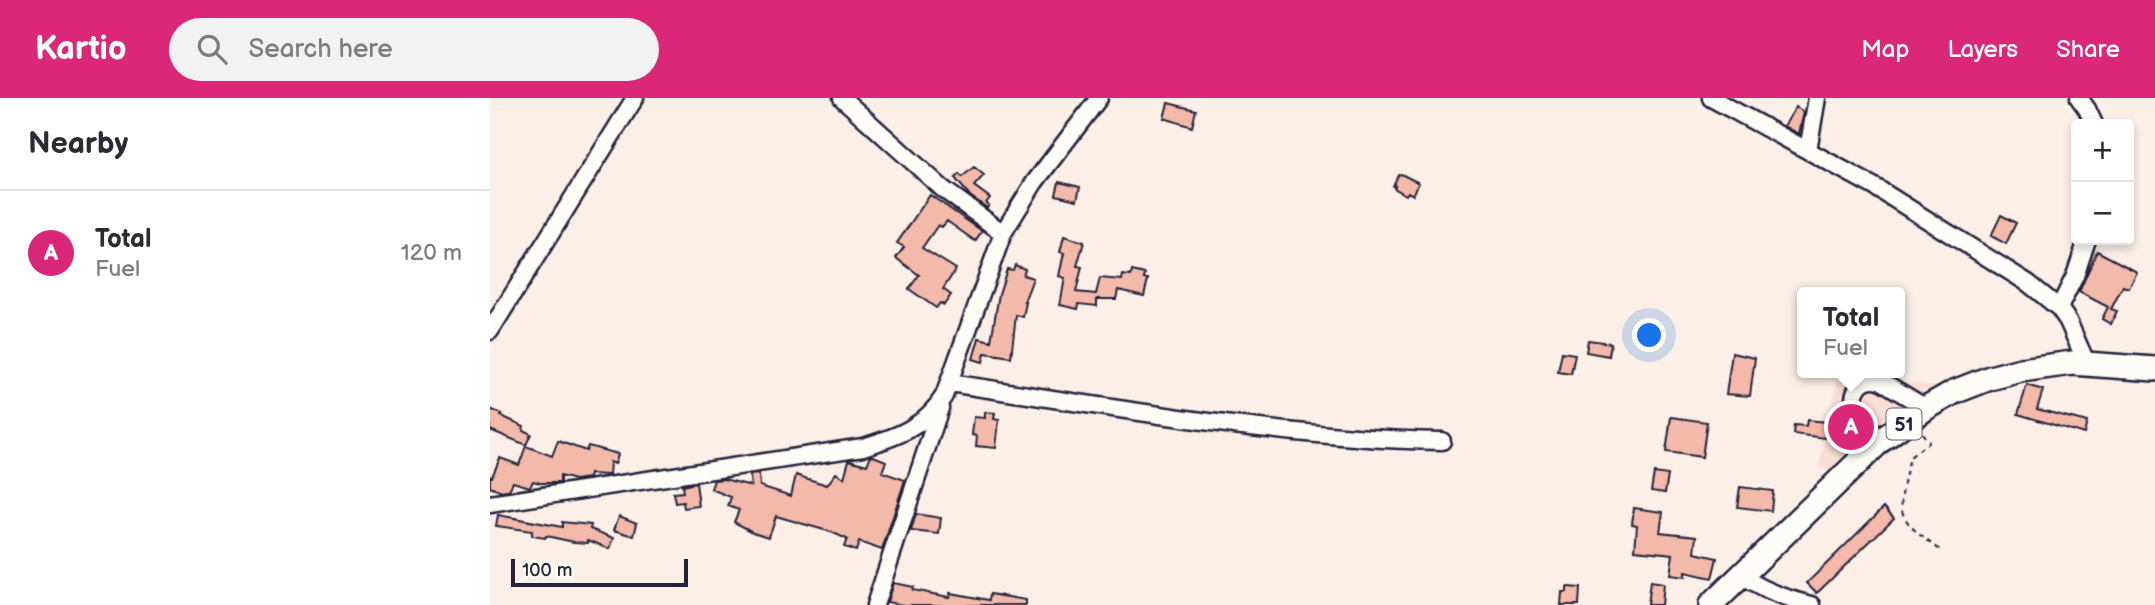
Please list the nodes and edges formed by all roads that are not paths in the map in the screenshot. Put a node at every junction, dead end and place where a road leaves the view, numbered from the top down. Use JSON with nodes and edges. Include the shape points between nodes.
{"nodes":[{"id":1,"x":635,"y":98,"type":"edge"},
{"id":2,"x":842,"y":98,"type":"edge"},
{"id":3,"x":1099,"y":98,"type":"edge"},
{"id":4,"x":1712,"y":98,"type":"edge"},
{"id":5,"x":1817,"y":98,"type":"edge"},
{"id":6,"x":2079,"y":98,"type":"edge"},
{"id":7,"x":2092,"y":119,"type":"edge"},
{"id":8,"x":1808,"y":150,"type":"junction"},
{"id":9,"x":1003,"y":233,"type":"junction"},
{"id":10,"x":2085,"y":245,"type":"edge"},
{"id":11,"x":2059,"y":308,"type":"junction"},
{"id":12,"x":490,"y":331,"type":"edge"},
{"id":13,"x":2086,"y":362,"type":"junction"},
{"id":14,"x":2155,"y":369,"type":"edge"},
{"id":15,"x":946,"y":390,"type":"junction"},
{"id":16,"x":1918,"y":414,"type":"junction"},
{"id":17,"x":1442,"y":441,"type":"dead end"},
{"id":18,"x":1880,"y":441,"type":"junction"},
{"id":19,"x":490,"y":504,"type":"edge"},
{"id":20,"x":1741,"y":576,"type":"junction"},
{"id":21,"x":881,"y":604,"type":"edge"},
{"id":22,"x":1711,"y":605,"type":"edge"},
{"id":23,"x":1812,"y":605,"type":"edge"}],
"edges":[{"from":1,"to":12,"type":"street"},
{"from":2,"to":9,"type":"street","via":[[943,188]]},
{"from":3,"to":9,"type":"street"},
{"from":4,"to":8,"type":"street"},
{"from":5,"to":8,"type":"street"},
{"from":6,"to":7,"type":"street"},
{"from":8,"to":11,"type":"street","via":[[2028,283]]},
{"from":9,"to":15,"type":"street"},
{"from":10,"to":11,"type":"street"},
{"from":11,"to":13,"type":"street"},
{"from":13,"to":14,"type":"highway","number":"51"},
{"from":13,"to":16,"type":"highway","number":"51","via":[[1990,378],[1954,392]]},
{"from":15,"to":17,"type":"street","via":[[1338,437]]},
{"from":15,"to":19,"type":"street","via":[[923,422],[863,447]]},
{"from":15,"to":21,"type":"street"},
{"from":16,"to":18,"type":"highway","number":"51"},
{"from":16,"to":18,"type":"street","via":[[1881,380],[1864,381],[1854,399],[1856,408]]},
{"from":18,"to":20,"type":"highway","number":"51"},
{"from":20,"to":22,"type":"highway","number":"51"},
{"from":20,"to":23,"type":"street","via":[[1782,598]]}]}
